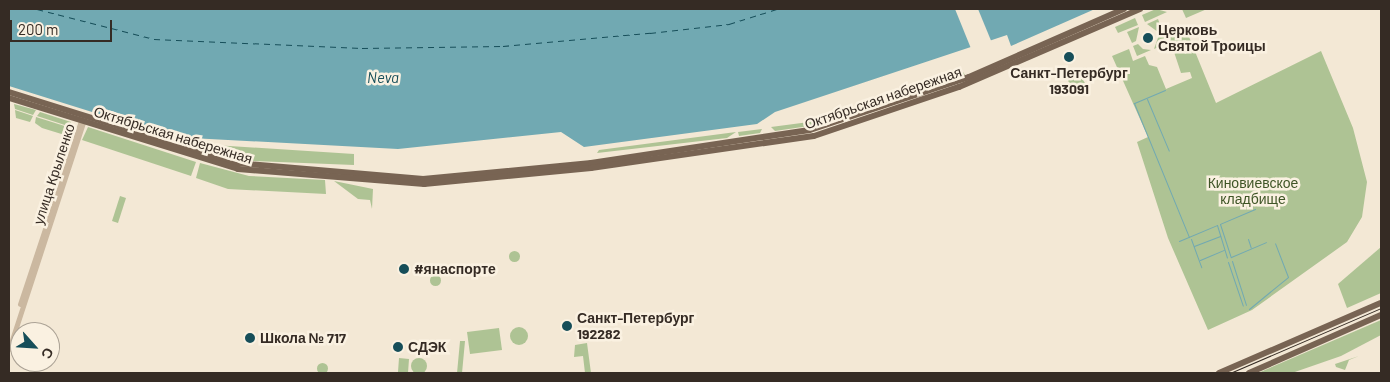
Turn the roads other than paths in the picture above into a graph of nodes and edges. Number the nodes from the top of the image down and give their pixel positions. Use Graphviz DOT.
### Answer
graph roads {
  1 [pos="1124,9"];
  2 [pos="1140,9"];
  3 [pos="9,92"];
  4 [pos="9,98"];
  5 [pos="82,119"];
  6 [pos="591,166"];
  7 [pos="1381,303"];
  8 [pos="1381,315"];
  9 [pos="9,338"];
  10 [pos="9,349"];
  11 [pos="1219,373"];
  12 [pos="1248,373"];
  1 -- 6 [label="main road, Октябрьская набережная"];
  2 -- 6 [label="main road, Октябрьская набережная"];
  3 -- 5 [label="main road, Октябрьская набережная"];
  4 -- 5 [label="main road, Октябрьская набережная"];
  5 -- 6 [label="main road, Октябрьская набережная"];
  5 -- 9 [label="street, улица Крыленко"];
  5 -- 10 [label="street, улица Крыленко"];
  7 -- 11 [label="main road"];
  8 -- 12 [label="main road"];
}
